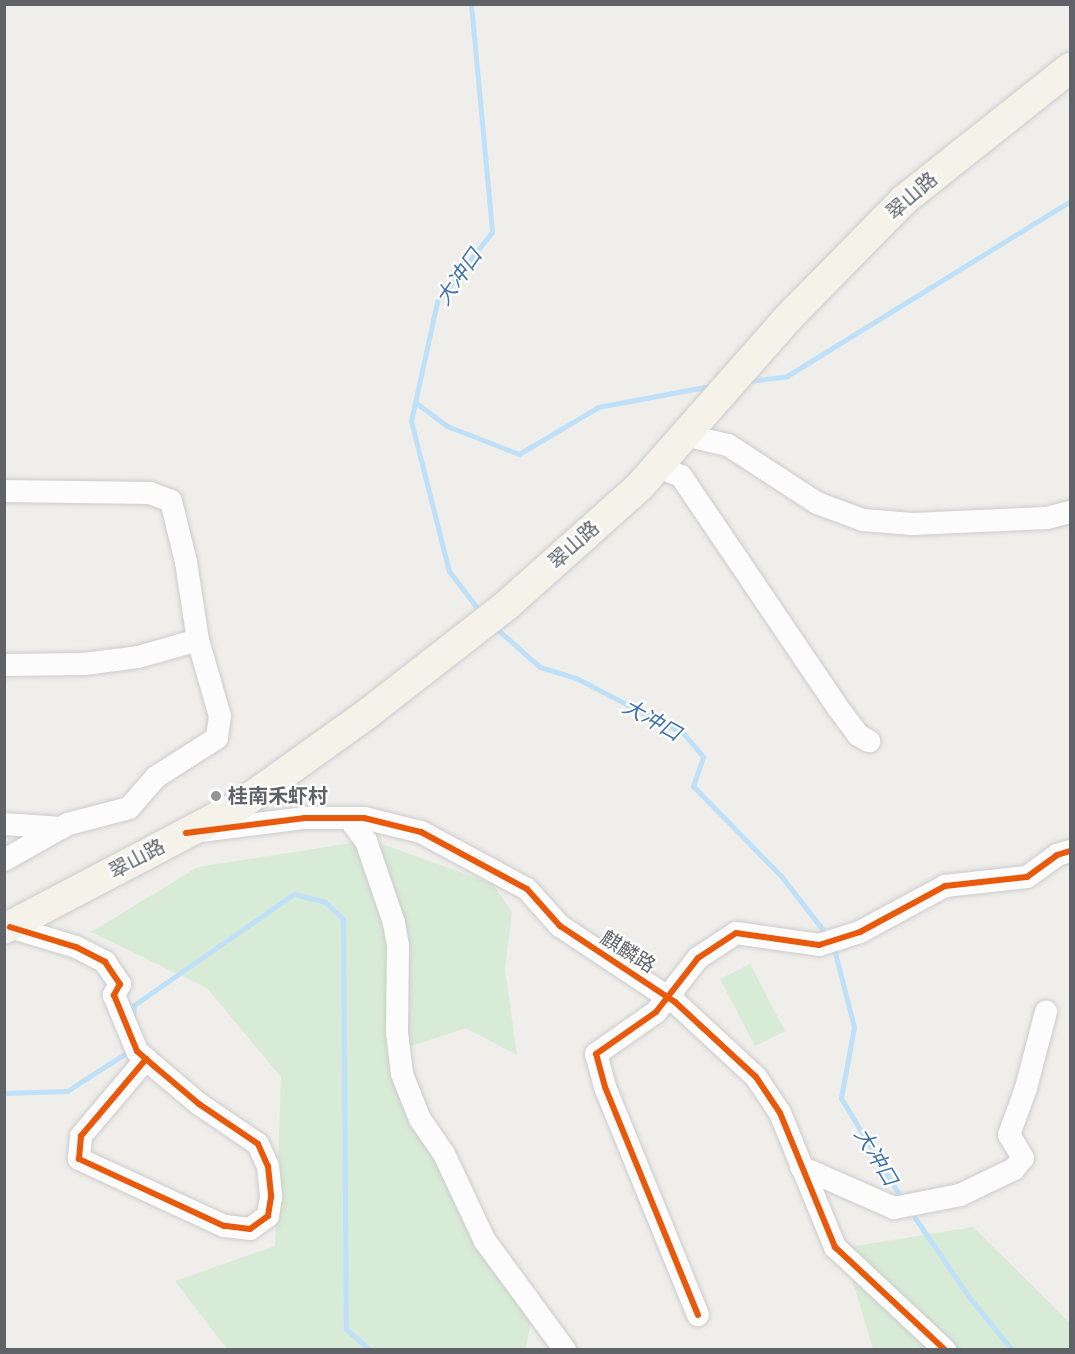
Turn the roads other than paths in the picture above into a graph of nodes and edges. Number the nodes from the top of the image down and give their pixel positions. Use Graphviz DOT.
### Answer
graph roads {
  1 [pos="1071,68"];
  2 [pos="684,435"];
  3 [pos="657,466"];
  4 [pos="4,491"];
  5 [pos="1071,512"];
  6 [pos="198,640"];
  7 [pos="4,665"];
  8 [pos="869,741"];
  9 [pos="349,818"];
  10 [pos="4,824"];
  11 [pos="62,828"];
  12 [pos="186,833"];
  13 [pos="1071,851"];
  14 [pos="4,860"];
  15 [pos="7,928"];
  16 [pos="668,998"];
  17 [pos="1046,1012"];
  18 [pos="146,1059"];
  19 [pos="801,1167"];
  20 [pos="698,1315"];
  21 [pos="565,1350"];
  22 [pos="945,1350"];
  1 -- 2 [label="main road, 翠山路"];
  2 -- 3 [label="main road, 翠山路"];
  2 -- 5 [label="street"];
  3 -- 8 [label="street"];
  3 -- 12 [label="main road, 翠山路"];
  4 -- 6 [label="street"];
  6 -- 7 [label="street"];
  6 -- 11 [label="street"];
  9 -- 12 [label="street, 麒麟路"];
  9 -- 16 [label="street, 麒麟路"];
  9 -- 21 [label="street"];
  10 -- 11 [label="street"];
  11 -- 14 [label="street"];
  12 -- 15 [label="main road, 翠山路"];
  13 -- 16 [label="street"];
  15 -- 18 [label="street"];
  16 -- 19 [label="street, 麒麟路"];
  16 -- 20 [label="street"];
  17 -- 19 [label="street"];
  18 -- 18 [label="street"];
  19 -- 22 [label="street, 麒麟路"];
}
